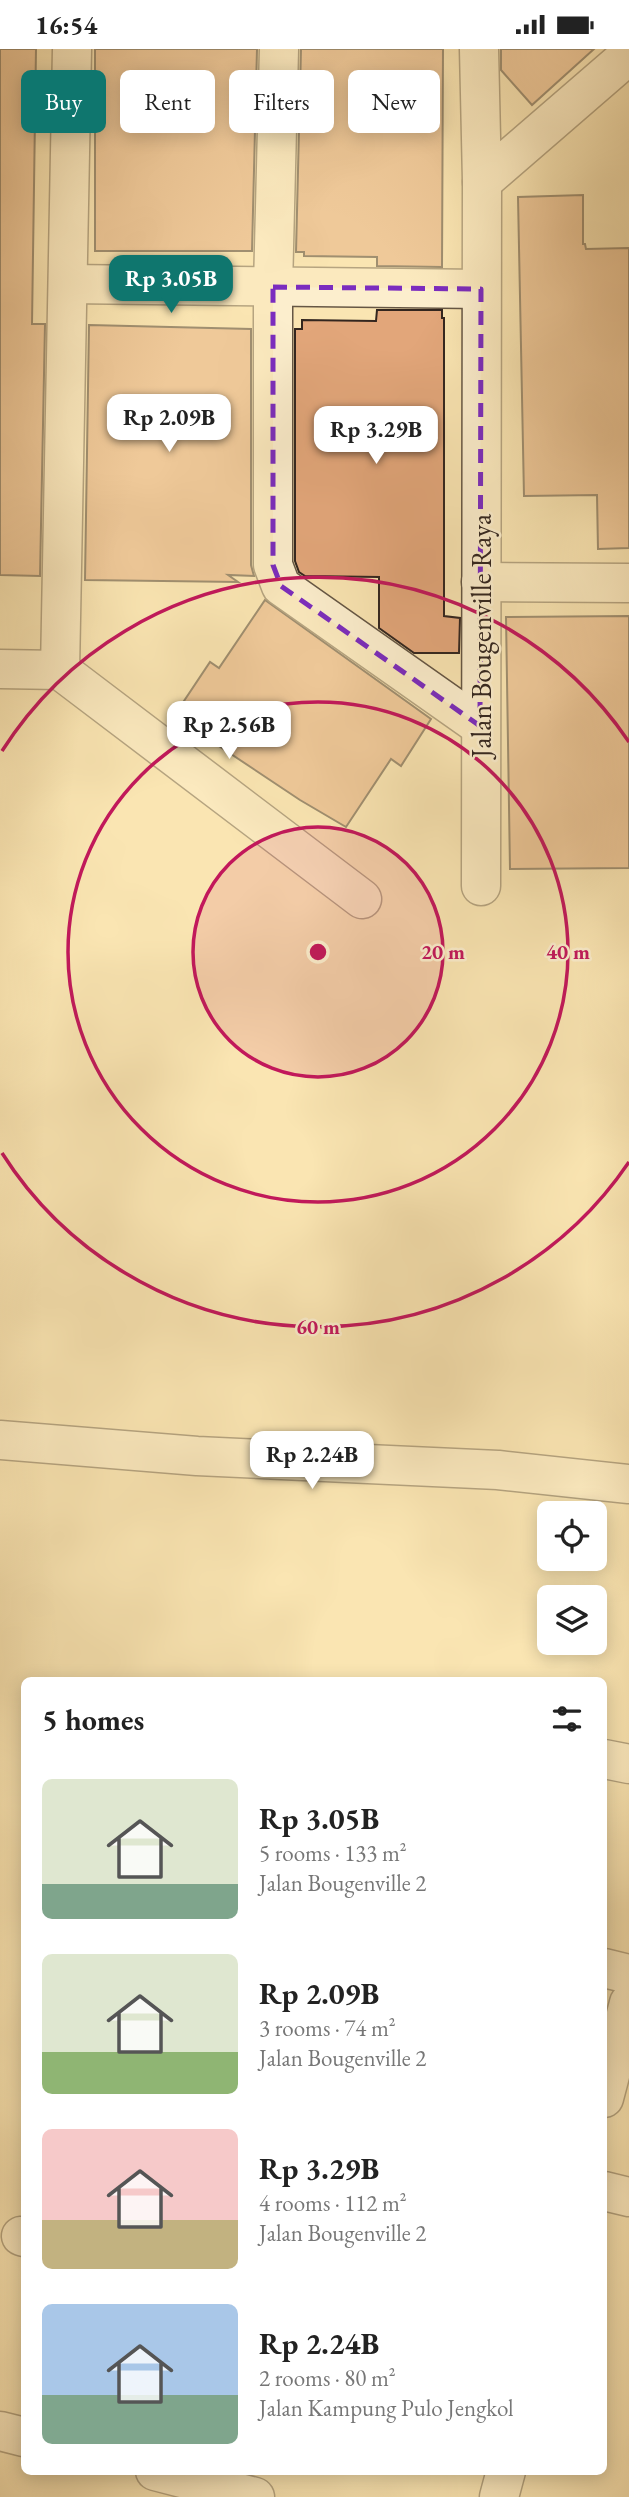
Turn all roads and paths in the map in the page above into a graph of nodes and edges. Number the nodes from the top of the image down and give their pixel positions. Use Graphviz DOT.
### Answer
graph roads {
  1 [pos="72,49"];
  2 [pos="279,49"];
  3 [pos="479,49"];
  4 [pos="629,55"];
  5 [pos="482,182"];
  6 [pos="68,284"];
  7 [pos="273,286"];
  8 [pos="481,289"];
  9 [pos="481,582"];
  10 [pos="629,583"];
  11 [pos="0,669"];
  12 [pos="60,670"];
  13 [pos="480,726"];
  14 [pos="481,886"];
  15 [pos="362,899"];
  16 [pos="0,1440"];
  17 [pos="629,1484"];
  18 [pos="607,1760"];
  19 [pos="629,1764"];
  20 [pos="607,1969"];
  21 [pos="629,1974"];
  22 [pos="629,2003"];
  23 [pos="607,2087"];
  24 [pos="607,2192"];
  25 [pos="629,2197"];
  26 [pos="0,2431"];
  27 [pos="21,2436"];
  28 [pos="170,2475"];
  29 [pos="505,2475"];
  30 [pos="255,2497"];
  31 [pos="499,2497"];
  1 -- 6 [label="street"];
  2 -- 7 [label="street"];
  3 -- 5 [label="street, Jalan Bougenville Raya"];
  4 -- 5 [label="street"];
  5 -- 8 [label="street, Jalan Bougenville Raya"];
  6 -- 7 [label="street"];
  6 -- 12 [label="street"];
  7 -- 8 [label="street"];
  7 -- 13 [label="street"];
  8 -- 9 [label="street, Jalan Bougenville Raya"];
  9 -- 10 [label="street"];
  9 -- 13 [label="street, Jalan Bougenville Raya"];
  11 -- 12 [label="street"];
  12 -- 15 [label="street"];
  13 -- 14 [label="street, Jalan Bougenville Raya"];
  16 -- 17 [label="street"];
  18 -- 19 [label="street"];
  20 -- 21 [label="street"];
  22 -- 23 [label="street"];
  24 -- 25 [label="street"];
  26 -- 27 [label="street"];
  28 -- 30 [label="street"];
  29 -- 31 [label="street"];
}
